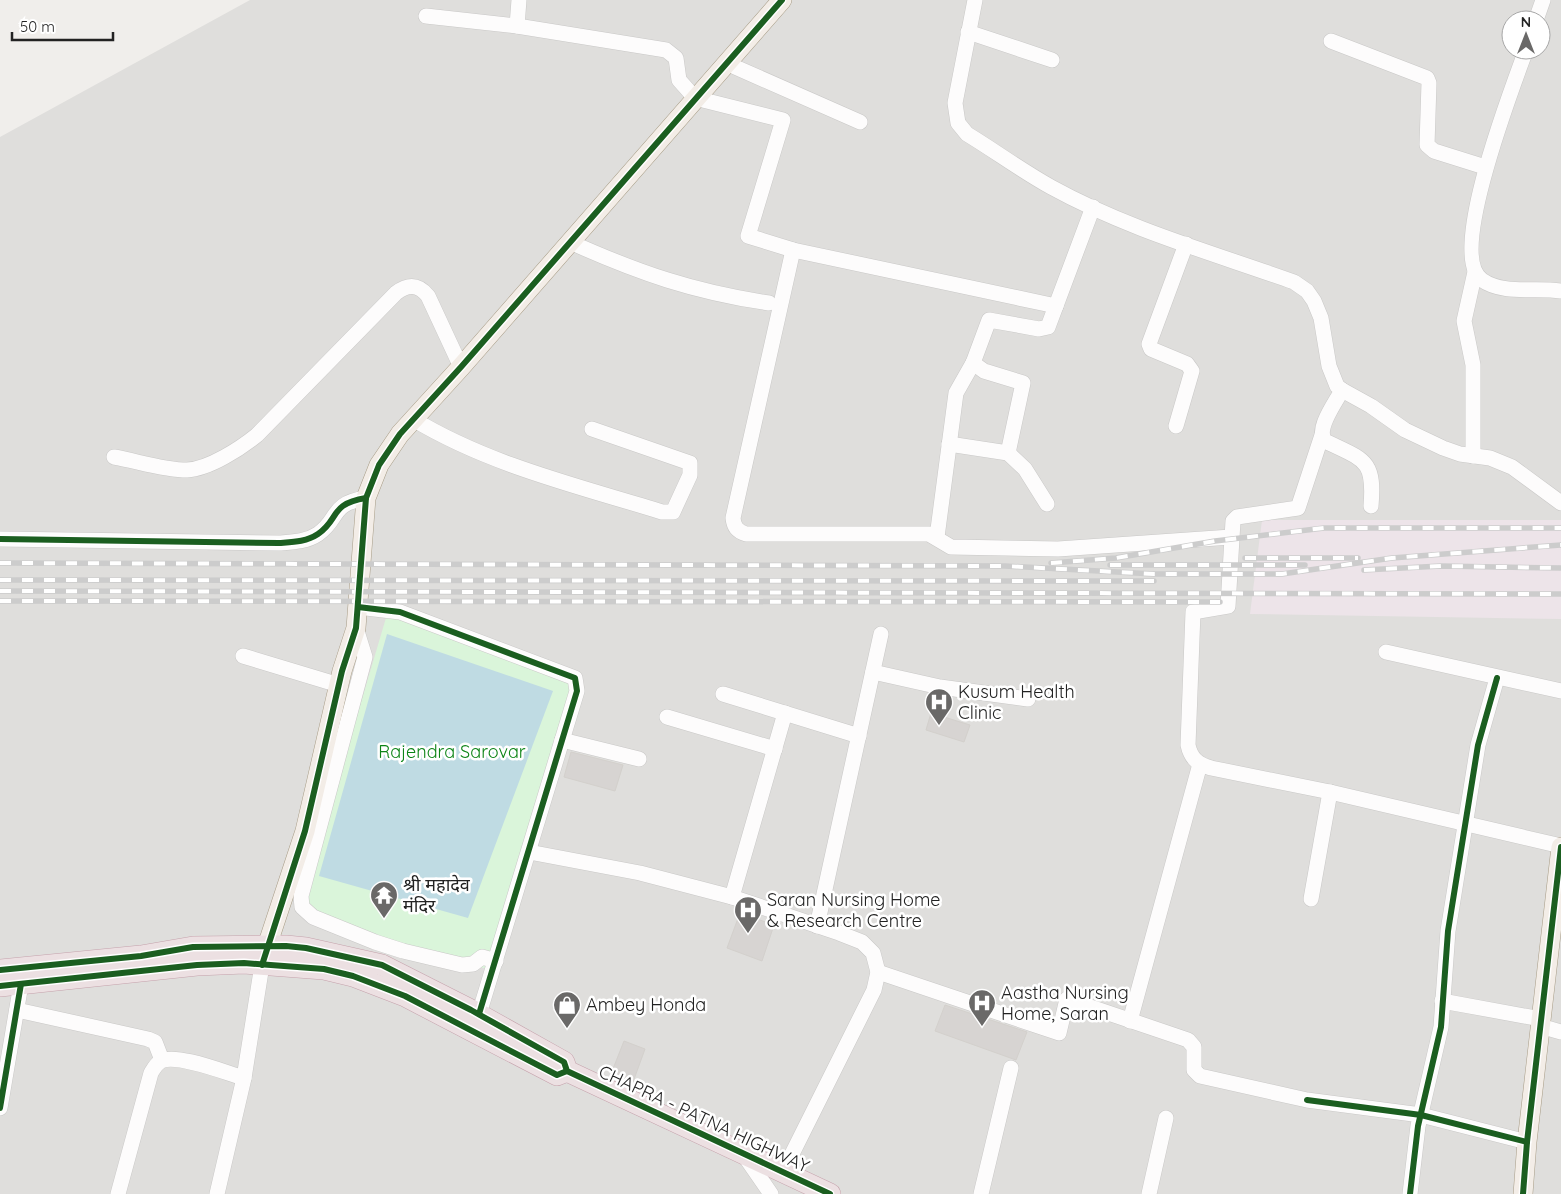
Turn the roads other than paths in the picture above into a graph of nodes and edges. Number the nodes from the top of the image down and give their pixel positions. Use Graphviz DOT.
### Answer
graph roads {
  1 [pos="519,0"];
  2 [pos="782,0"];
  3 [pos="975,0"];
  4 [pos="426,16"];
  5 [pos="517,26"];
  6 [pos="968,32"];
  7 [pos="1331,41"];
  8 [pos="1052,60"];
  9 [pos="1522,60"];
  10 [pos="726,63"];
  11 [pos="696,98"];
  12 [pos="860,122"];
  13 [pos="1485,167"];
  14 [pos="1092,207"];
  15 [pos="570,242"];
  16 [pos="1186,244"];
  17 [pos="792,250"];
  18 [pos="1475,272"];
  19 [pos="1561,291"];
  20 [pos="770,303"];
  21 [pos="1056,306"];
  22 [pos="973,363"];
  23 [pos="461,367"];
  24 [pos="1342,390"];
  25 [pos="413,419"];
  26 [pos="1176,426"];
  27 [pos="592,430"];
  28 [pos="1322,435"];
  29 [pos="949,444"];
  30 [pos="1008,453"];
  31 [pos="1473,456"];
  32 [pos="114,457"];
  33 [pos="366,498"];
  34 [pos="1561,503"];
  35 [pos="1047,504"];
  36 [pos="1371,506"];
  37 [pos="936,536"];
  38 [pos="1231,537"];
  39 [pos="0,538"];
  40 [pos="358,607"];
  41 [pos="356,628"];
  42 [pos="881,634"];
  43 [pos="1386,652"];
  44 [pos="243,656"];
  45 [pos="873,672"];
  46 [pos="1497,678"];
  47 [pos="339,685"];
  48 [pos="1561,691"];
  49 [pos="723,694"];
  50 [pos="1028,699"];
  51 [pos="786,714"];
  52 [pos="667,717"];
  53 [pos="859,736"];
  54 [pos="562,740"];
  55 [pos="775,749"];
  56 [pos="639,759"];
  57 [pos="1200,764"];
  58 [pos="1330,792"];
  59 [pos="1465,823"];
  60 [pos="1561,846"];
  61 [pos="529,852"];
  62 [pos="1559,888"];
  63 [pos="732,897"];
  64 [pos="1311,899"];
  65 [pos="817,926"];
  66 [pos="264,956"];
  67 [pos="496,962"];
  68 [pos="0,970"];
  69 [pos="878,972"];
  70 [pos="21,984"];
  71 [pos="0,986"];
  72 [pos="1442,1000"];
  73 [pos="17,1010"];
  74 [pos="479,1014"];
  75 [pos="1130,1021"];
  76 [pos="1541,1023"];
  77 [pos="1561,1032"];
  78 [pos="162,1060"];
  79 [pos="1011,1068"];
  80 [pos="567,1071"];
  81 [pos="244,1078"];
  82 [pos="0,1108"];
  83 [pos="1421,1115"];
  84 [pos="1166,1118"];
  85 [pos="1527,1142"];
  86 [pos="744,1155"];
  87 [pos="783,1172"];
  88 [pos="118,1194"];
  89 [pos="217,1194"];
  90 [pos="771,1194"];
  91 [pos="830,1194"];
  92 [pos="981,1194"];
  93 [pos="1149,1194"];
  94 [pos="1410,1194"];
  95 [pos="1523,1194"];
  1 -- 5 [label="street"];
  2 -- 10 [label="main road"];
  3 -- 6 [label="street"];
  4 -- 5 [label="street"];
  5 -- 11 [label="street"];
  6 -- 8 [label="street"];
  6 -- 14 [label="street"];
  7 -- 13 [label="street"];
  9 -- 13 [label="street"];
  10 -- 11 [label="main road"];
  10 -- 12 [label="street"];
  11 -- 15 [label="main road"];
  11 -- 17 [label="street"];
  13 -- 18 [label="street"];
  14 -- 16 [label="street"];
  14 -- 21 [label="street"];
  15 -- 20 [label="street"];
  15 -- 23 [label="main road"];
  16 -- 24 [label="street"];
  16 -- 26 [label="street"];
  17 -- 21 [label="street"];
  17 -- 37 [label="street"];
  18 -- 19 [label="street"];
  18 -- 31 [label="street"];
  21 -- 22 [label="street"];
  22 -- 29 [label="street"];
  22 -- 30 [label="street"];
  23 -- 25 [label="main road"];
  23 -- 32 [label="street"];
  24 -- 28 [label="street"];
  24 -- 31 [label="street"];
  25 -- 27 [label="street"];
  25 -- 33 [label="main road"];
  28 -- 36 [label="street"];
  28 -- 38 [label="street"];
  29 -- 30 [label="street"];
  29 -- 37 [label="street"];
  30 -- 35 [label="street"];
  31 -- 34 [label="street"];
  33 -- 39 [label="street"];
  33 -- 40 [label="main road"];
  37 -- 38 [label="street"];
  38 -- 57 [label="street"];
  40 -- 41 [label="main road"];
  40 -- 54 [label="street"];
  41 -- 47 [label="main road"];
  41 -- 67 [label="street"];
  42 -- 45 [label="street"];
  43 -- 46 [label="street"];
  44 -- 47 [label="street"];
  45 -- 50 [label="street"];
  45 -- 53 [label="street"];
  46 -- 48 [label="street"];
  46 -- 59 [label="street"];
  47 -- 66 [label="main road"];
  49 -- 51 [label="street"];
  51 -- 53 [label="street"];
  51 -- 55 [label="street"];
  52 -- 55 [label="street"];
  53 -- 65 [label="street"];
  54 -- 56 [label="street"];
  54 -- 61 [label="street"];
  55 -- 63 [label="street"];
  57 -- 58 [label="street"];
  57 -- 75 [label="street"];
  58 -- 59 [label="street"];
  58 -- 64 [label="street"];
  59 -- 60 [label="street"];
  59 -- 72 [label="street"];
  60 -- 62 [label="main road"];
  61 -- 63 [label="street"];
  61 -- 67 [label="street"];
  62 -- 76 [label="main road"];
  63 -- 65 [label="street"];
  65 -- 69 [label="street"];
  66 -- 68 [label="highway, CHAPRA - PATNA HIGHWAY"];
  66 -- 70 [label="highway, CHAPRA - PATNA HIGHWAY"];
  66 -- 74 [label="highway, CHAPRA - PATNA HIGHWAY"];
  66 -- 80 [label="highway, CHAPRA - PATNA HIGHWAY"];
  66 -- 81 [label="street"];
  67 -- 74 [label="street"];
  69 -- 75 [label="street"];
  69 -- 87 [label="street"];
  70 -- 71 [label="highway, CHAPRA - PATNA HIGHWAY"];
  70 -- 73 [label="street"];
  72 -- 76 [label="street"];
  72 -- 83 [label="street"];
  73 -- 78 [label="street"];
  73 -- 82 [label="street"];
  74 -- 80 [label="highway, CHAPRA - PATNA HIGHWAY"];
  75 -- 83 [label="street"];
  76 -- 77 [label="street"];
  76 -- 85 [label="main road"];
  78 -- 81 [label="street"];
  78 -- 88 [label="street"];
  79 -- 92 [label="street"];
  80 -- 86 [label="highway, CHAPRA - PATNA HIGHWAY"];
  81 -- 89 [label="street"];
  83 -- 85 [label="street"];
  83 -- 94 [label="street"];
  84 -- 93 [label="street"];
  85 -- 95 [label="main road"];
  86 -- 87 [label="highway, CHAPRA - PATNA HIGHWAY"];
  86 -- 90 [label="street"];
  87 -- 91 [label="highway, CHAPRA - PATNA HIGHWAY"];
}
